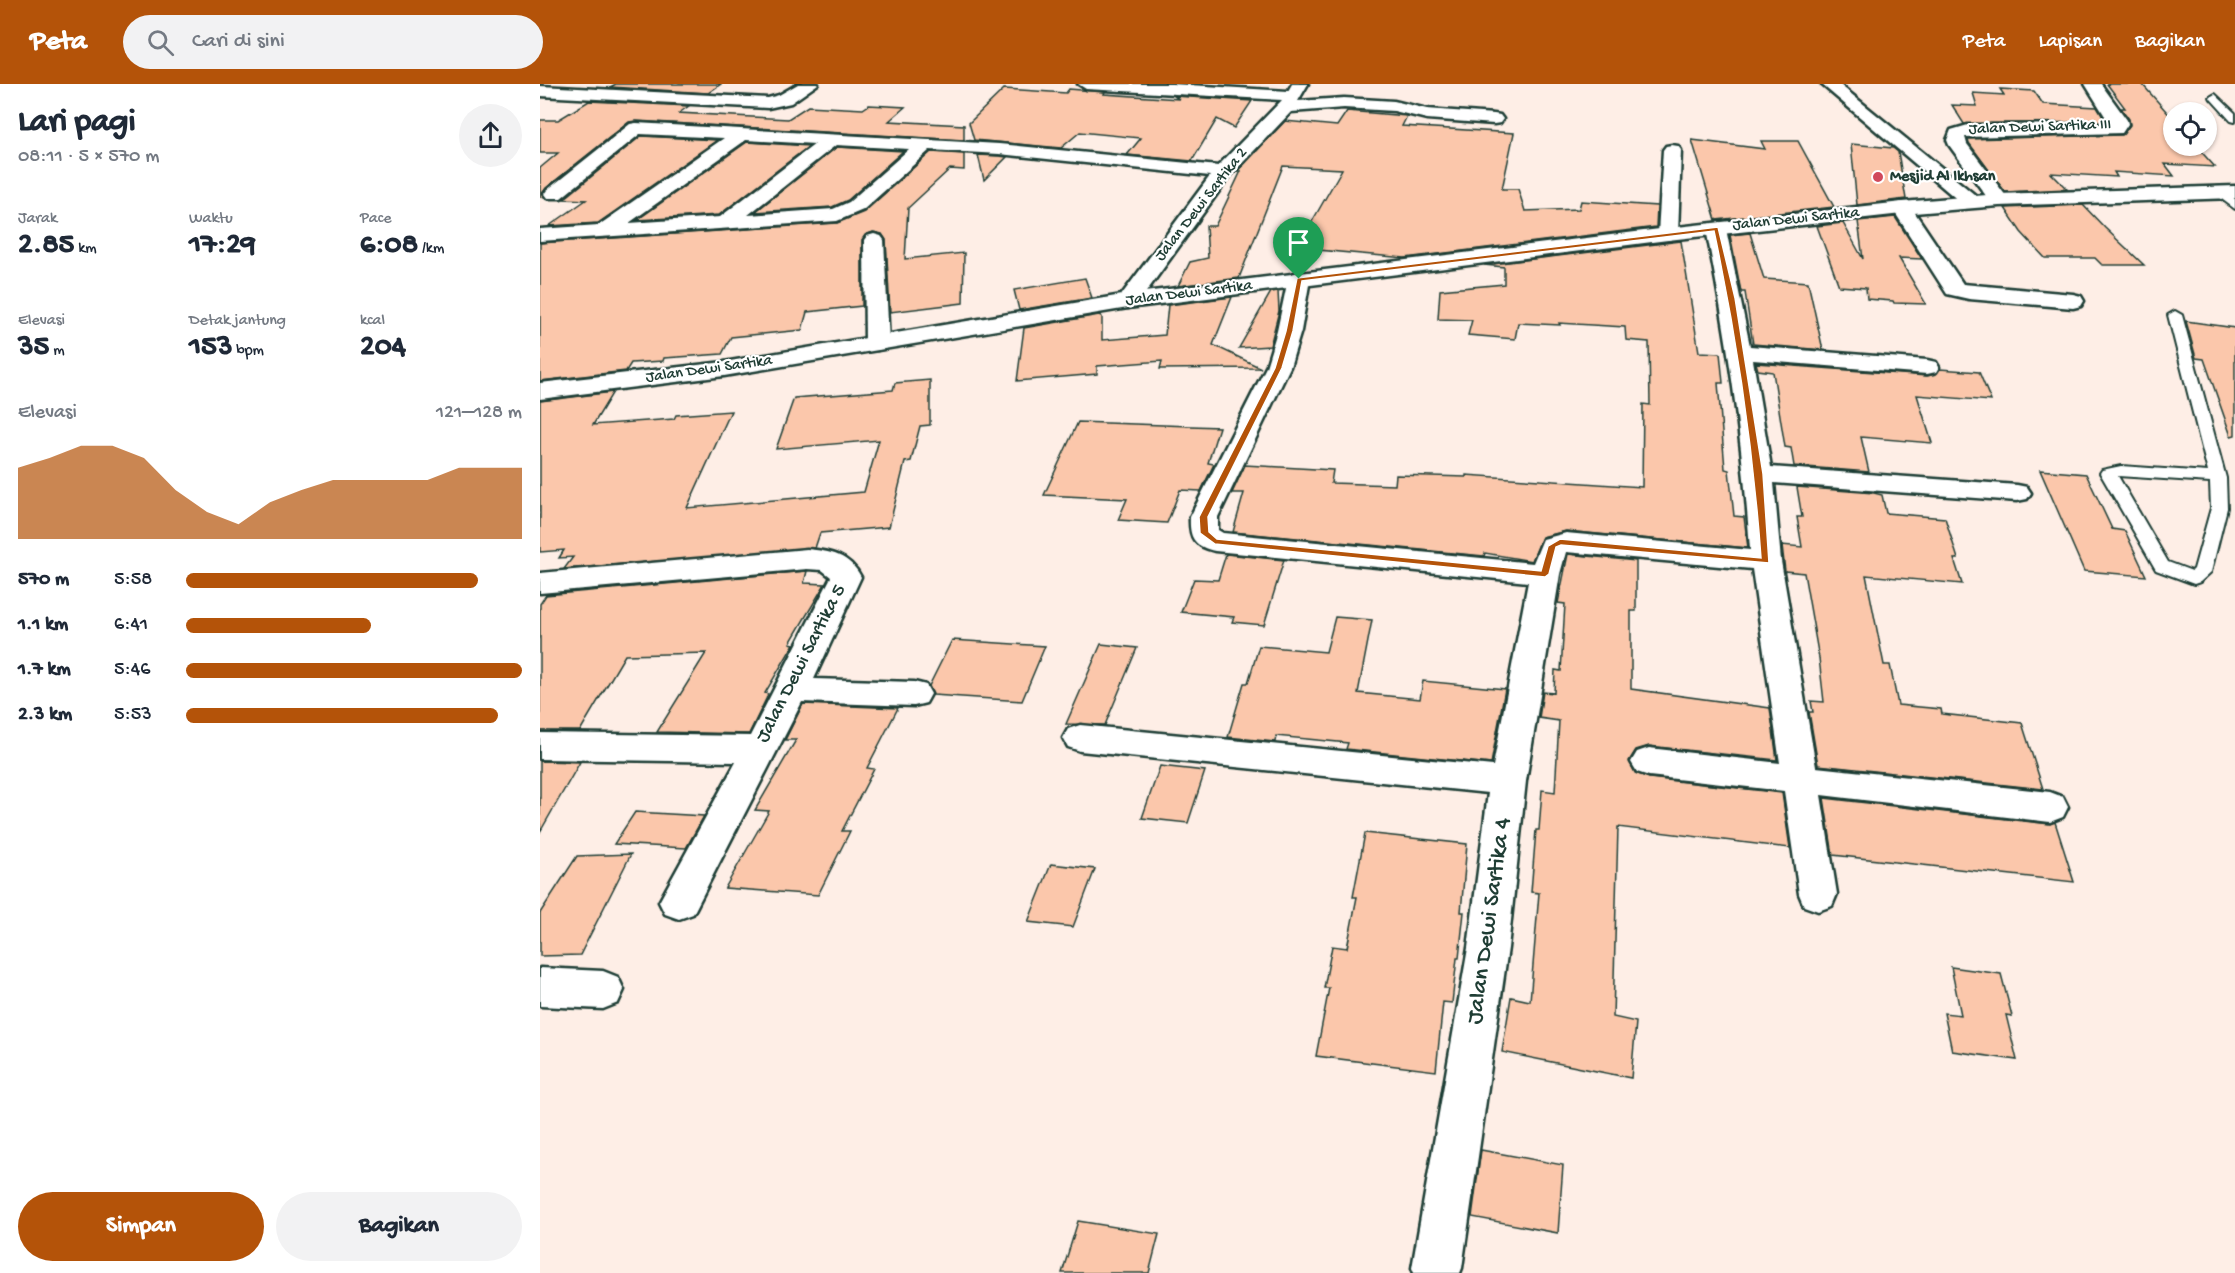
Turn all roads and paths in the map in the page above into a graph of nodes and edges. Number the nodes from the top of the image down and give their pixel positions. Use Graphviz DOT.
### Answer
graph roads {
  1 [pos="810,84"];
  2 [pos="1086,84"];
  3 [pos="1105,84"];
  4 [pos="1829,84"];
  5 [pos="2093,84"];
  6 [pos="540,91"];
  7 [pos="1293,95"];
  8 [pos="2215,97"];
  9 [pos="671,99"];
  10 [pos="1494,118"];
  11 [pos="2235,119"];
  12 [pos="636,128"];
  13 [pos="742,134"];
  14 [pos="832,139"];
  15 [pos="926,144"];
  16 [pos="1672,150"];
  17 [pos="1224,172"];
  18 [pos="554,194"];
  19 [pos="2230,196"];
  20 [pos="1999,200"];
  21 [pos="1973,203"];
  22 [pos="1902,208"];
  23 [pos="725,223"];
  24 [pos="1716,229"];
  25 [pos="604,231"];
  26 [pos="1668,234"];
  27 [pos="540,235"];
  28 [pos="874,240"];
  29 [pos="1299,279"];
  30 [pos="1128,301"];
  31 [pos="2073,301"];
  32 [pos="2175,315"];
  33 [pos="877,343"];
  34 [pos="1740,352"];
  35 [pos="1927,367"];
  36 [pos="540,391"];
  37 [pos="1759,474"];
  38 [pos="2218,478"];
  39 [pos="2017,494"];
  40 [pos="2227,509"];
  41 [pos="1766,561"];
  42 [pos="1545,574"];
  43 [pos="540,583"];
  44 [pos="792,690"];
  45 [pos="914,694"];
  46 [pos="1080,738"];
  47 [pos="540,746"];
  48 [pos="760,749"];
  49 [pos="1649,762"];
  50 [pos="1800,780"];
  51 [pos="1508,781"];
  52 [pos="2050,807"];
  53 [pos="1818,894"];
  54 [pos="679,902"];
  55 [pos="540,987"];
  56 [pos="603,990"];
  57 [pos="1437,1268"];
  1 -- 9 [label="street"];
  2 -- 3 [label="street"];
  3 -- 7 [label="street"];
  4 -- 21 [label="street"];
  5 -- 20 [label="street, Jalan Dewi Sartika III"];
  6 -- 9 [label="street"];
  7 -- 10 [label="street"];
  7 -- 17 [label="street, Jalan Dewi Sartika 2"];
  8 -- 11 [label="lane"];
  9 -- 12 [label="street"];
  12 -- 13 [label="street"];
  12 -- 18 [label="street"];
  13 -- 14 [label="street"];
  13 -- 25 [label="street"];
  14 -- 15 [label="street"];
  14 -- 23 [label="street"];
  15 -- 17 [label="street"];
  15 -- 23 [label="street"];
  16 -- 26 [label="street"];
  17 -- 30 [label="street, Jalan Dewi Sartika 2"];
  19 -- 20 [label="street, Jalan Dewi Sartika"];
  20 -- 21 [label="street, Jalan Dewi Sartika"];
  21 -- 22 [label="street, Jalan Dewi Sartika"];
  22 -- 24 [label="street, Jalan Dewi Sartika"];
  22 -- 31 [label="street"];
  23 -- 25 [label="street"];
  24 -- 26 [label="street, Jalan Dewi Sartika"];
  24 -- 34 [label="street"];
  25 -- 27 [label="street"];
  26 -- 29 [label="street, Jalan Dewi Sartika"];
  28 -- 33 [label="street"];
  29 -- 30 [label="street, Jalan Dewi Sartika"];
  29 -- 42 [label="street"];
  30 -- 33 [label="street, Jalan Dewi Sartika"];
  32 -- 38 [label="lane"];
  33 -- 36 [label="street, Jalan Dewi Sartika"];
  34 -- 35 [label="street"];
  34 -- 37 [label="street"];
  37 -- 39 [label="street"];
  37 -- 41 [label="street"];
  38 -- 40 [label="lane"];
  38 -- 40 [label="lane"];
  41 -- 42 [label="street, Jalan Dewi Sartika 4"];
  41 -- 50 [label="street"];
  42 -- 51 [label="street, Jalan Dewi Sartika 4"];
  43 -- 44 [label="street, Jalan Dewi Sartika 5"];
  44 -- 45 [label="street"];
  44 -- 48 [label="street, Jalan Dewi Sartika 5"];
  46 -- 51 [label="street"];
  47 -- 48 [label="street"];
  48 -- 54 [label="street, Jalan Dewi Sartika 5"];
  49 -- 50 [label="street"];
  50 -- 52 [label="street"];
  50 -- 53 [label="street"];
  51 -- 57 [label="street, Jalan Dewi Sartika 4"];
  55 -- 56 [label="street"];
}
